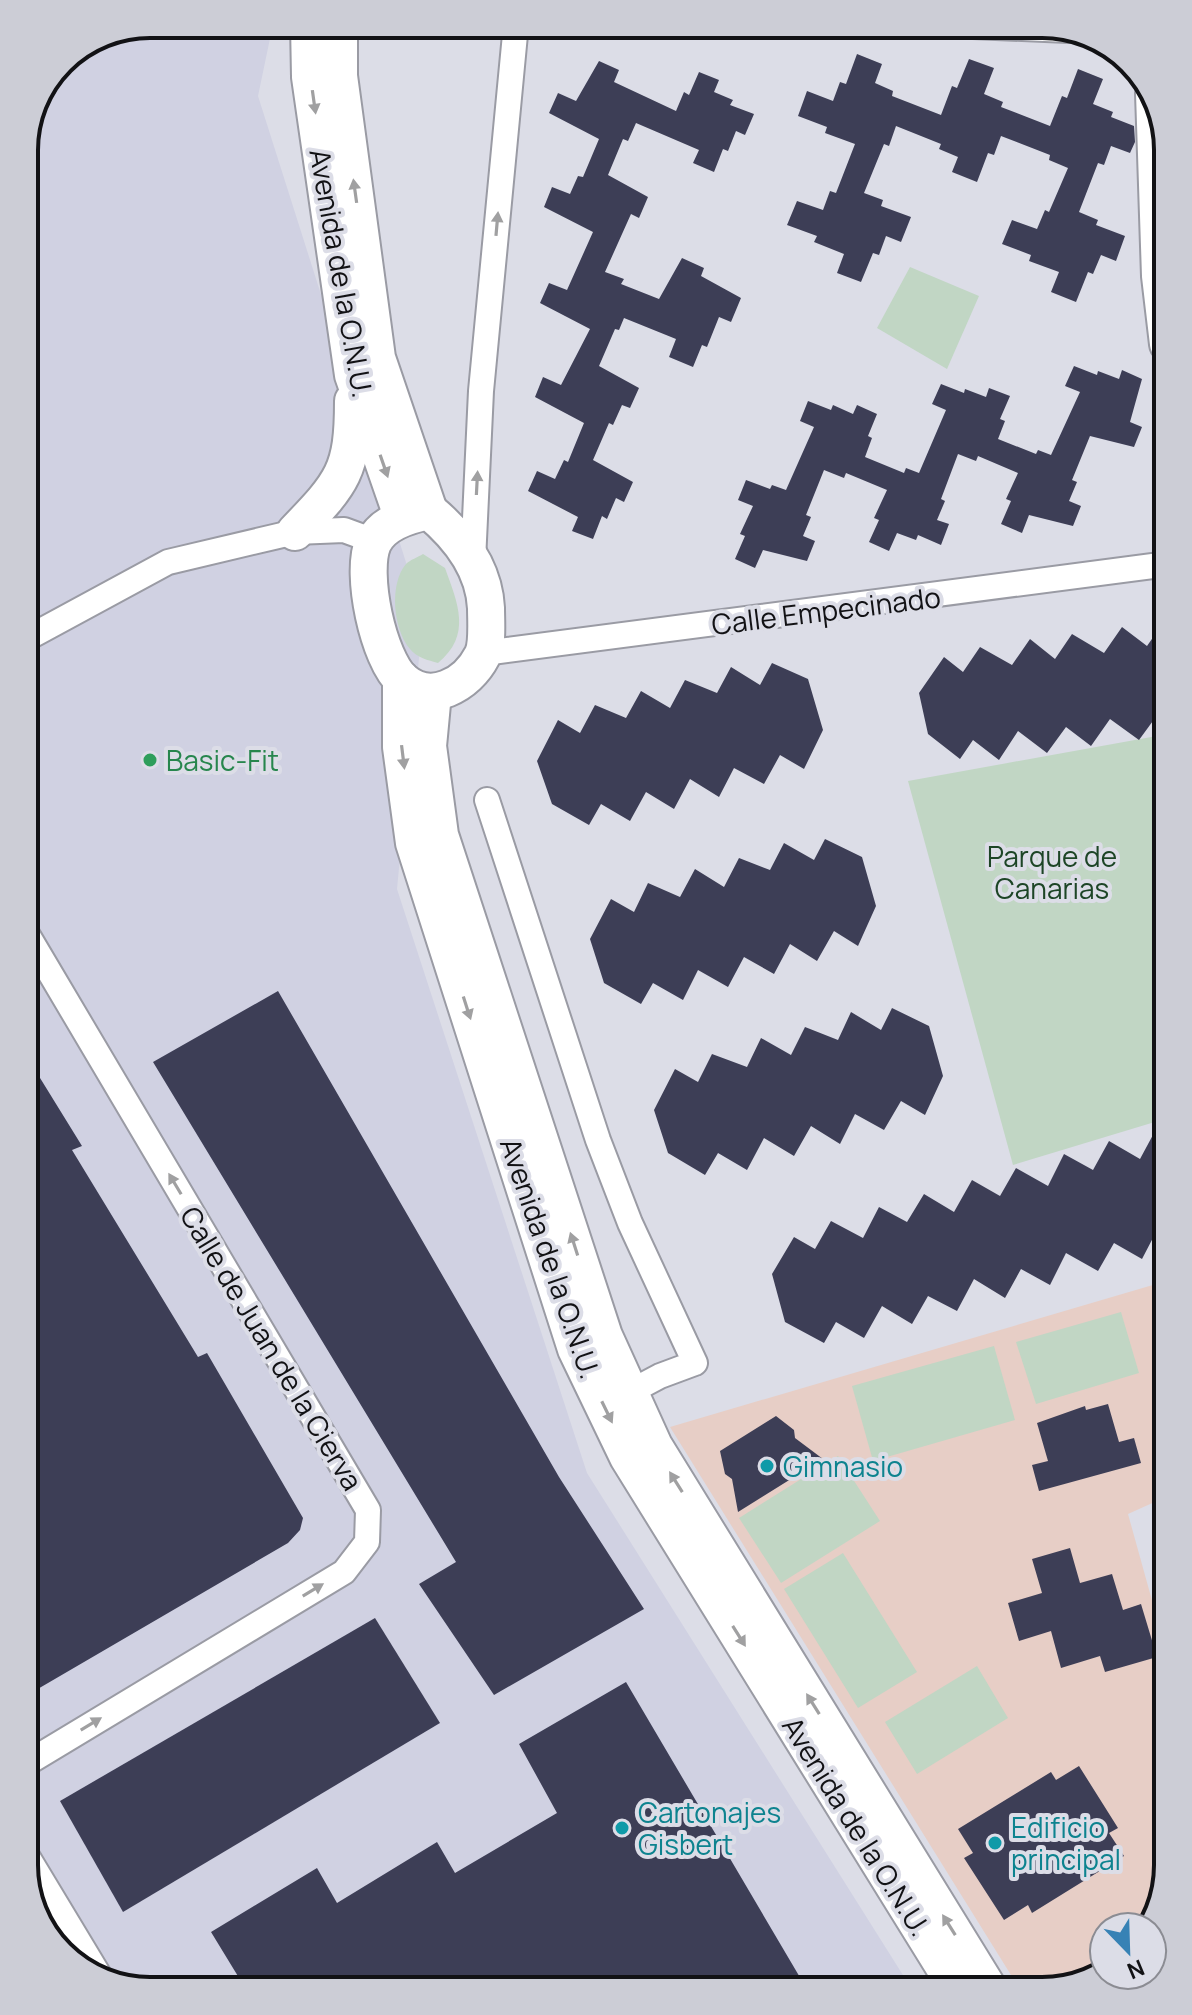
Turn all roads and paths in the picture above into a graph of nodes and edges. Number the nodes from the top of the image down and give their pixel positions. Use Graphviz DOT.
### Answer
graph roads {
  1 [pos="309,38"];
  2 [pos="339,38"];
  3 [pos="515,38"];
  4 [pos="353,375"];
  5 [pos="415,514"];
  6 [pos="295,532"];
  7 [pos="374,541"];
  8 [pos="473,561"];
  9 [pos="1154,566"];
  10 [pos="38,632"];
  11 [pos="484,653"];
  12 [pos="417,686"];
  13 [pos="487,800"];
  14 [pos="38,953"];
  15 [pos="628,1393"];
  16 [pos="38,1757"];
  17 [pos="39,1876"];
  18 [pos="89,1958"];
  19 [pos="950,1977"];
  20 [pos="981,1977"];
  1 -- 4 [label="street, Avenida de la O.N.U., one-way"];
  5 -- 2 [label="street, Avenida de la O.N.U., one-way"];
  8 -- 3 [label="street, one-way"];
  4 -- 5 [label="street, Avenida de la O.N.U., one-way"];
  4 -- 6 [label="street"];
  5 -- 7 [label="street"];
  5 -- 8 [label="street"];
  6 -- 7 [label="street"];
  6 -- 10 [label="street"];
  7 -- 12 [label="street"];
  8 -- 11 [label="street"];
  9 -- 11 [label="street, Calle Empecinado"];
  11 -- 12 [label="street"];
  15 -- 12 [label="street, Avenida de la O.N.U., one-way"];
  12 -- 19 [label="street, Avenida de la O.N.U., one-way"];
  13 -- 15 [label="street, Avenida de la O.N.U."];
  16 -- 14 [label="street, Calle de Juan de la Cierva, one-way"];
  20 -- 15 [label="street, Avenida de la O.N.U., one-way"];
  17 -- 18 [label="street"];
}
